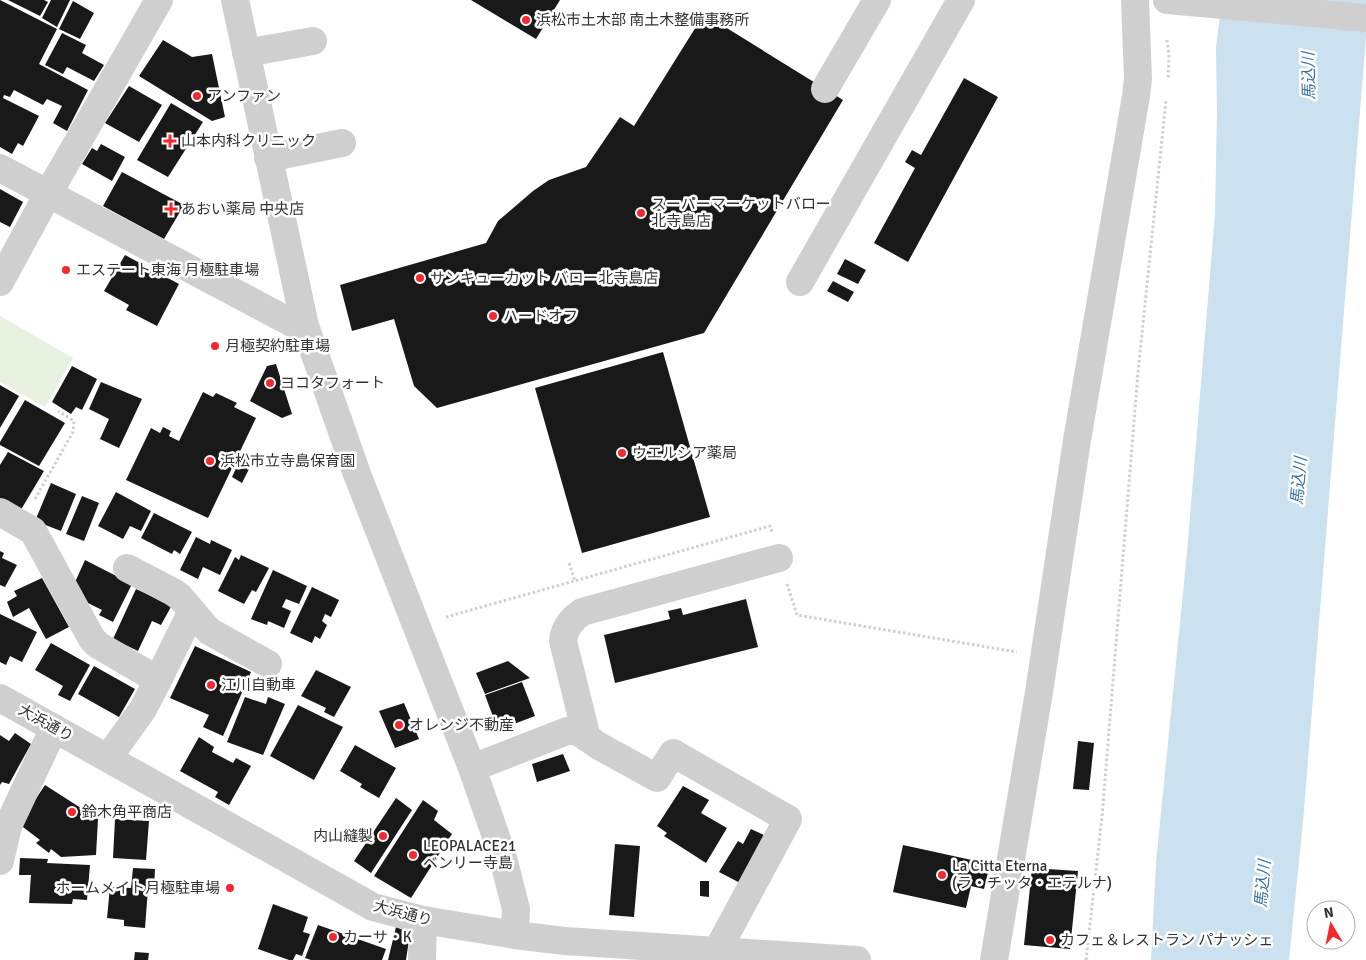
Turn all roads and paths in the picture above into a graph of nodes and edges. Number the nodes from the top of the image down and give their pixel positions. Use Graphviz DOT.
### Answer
graph roads {
  1 [pos="159,0"];
  2 [pos="235,0"];
  3 [pos="877,0"];
  4 [pos="961,0"];
  5 [pos="1135,0"];
  6 [pos="1167,0"];
  7 [pos="1172,0"];
  8 [pos="1366,18"];
  9 [pos="1165,34"];
  10 [pos="313,41"];
  11 [pos="246,53"];
  12 [pos="1168,81"];
  13 [pos="825,89"];
  14 [pos="1167,91"];
  15 [pos="342,143"];
  16 [pos="268,158"];
  17 [pos="0,168"];
  18 [pos="48,194"];
  19 [pos="0,282"];
  20 [pos="800,282"];
  21 [pos="306,330"];
  22 [pos="58,411"];
  23 [pos="10,518"];
  24 [pos="779,558"];
  25 [pos="569,563"];
  26 [pos="127,568"];
  27 [pos="575,582"];
  28 [pos="192,611"];
  29 [pos="446,617"];
  30 [pos="1044,656"];
  31 [pos="268,664"];
  32 [pos="158,680"];
  33 [pos="0,698"];
  34 [pos="54,728"];
  35 [pos="587,738"];
  36 [pos="108,758"];
  37 [pos="472,768"];
  38 [pos="0,861"];
  39 [pos="423,920"];
  40 [pos="515,935"];
  41 [pos="567,950"];
  42 [pos="717,952"];
  43 [pos="422,960"];
  44 [pos="857,960"];
  45 [pos="994,960"];
  46 [pos="1086,960"];
  1 -- 18 [label="street"];
  2 -- 11 [label="street"];
  3 -- 13 [label="street"];
  4 -- 20 [label="street"];
  5 -- 30 [label="street"];
  6 -- 7 [label="street"];
  7 -- 8 [label="street"];
  9 -- 12 [label="path"];
  10 -- 11 [label="street"];
  11 -- 16 [label="street"];
  14 -- 46 [label="path"];
  15 -- 16 [label="street"];
  16 -- 21 [label="street"];
  17 -- 18 [label="street"];
  18 -- 19 [label="street"];
  18 -- 21 [label="street"];
  21 -- 37 [label="street"];
  22 -- 23 [label="path"];
  23 -- 32 [label="street"];
  24 -- 27 [label="path"];
  24 -- 30 [label="path"];
  24 -- 35 [label="street"];
  25 -- 27 [label="path"];
  26 -- 28 [label="street"];
  27 -- 29 [label="path"];
  28 -- 31 [label="street"];
  28 -- 32 [label="street"];
  30 -- 45 [label="street"];
  32 -- 36 [label="street"];
  33 -- 34 [label="street, 大浜通り"];
  34 -- 36 [label="street, 大浜通り"];
  34 -- 38 [label="street"];
  35 -- 37 [label="street"];
  35 -- 42 [label="street"];
  36 -- 39 [label="street, 大浜通り"];
  37 -- 40 [label="street"];
  39 -- 40 [label="street, 大浜通り"];
  39 -- 43 [label="street"];
  40 -- 41 [label="street, 大浜通り"];
  41 -- 42 [label="street, 大浜通り"];
  42 -- 44 [label="street, 大浜通り"];
}
